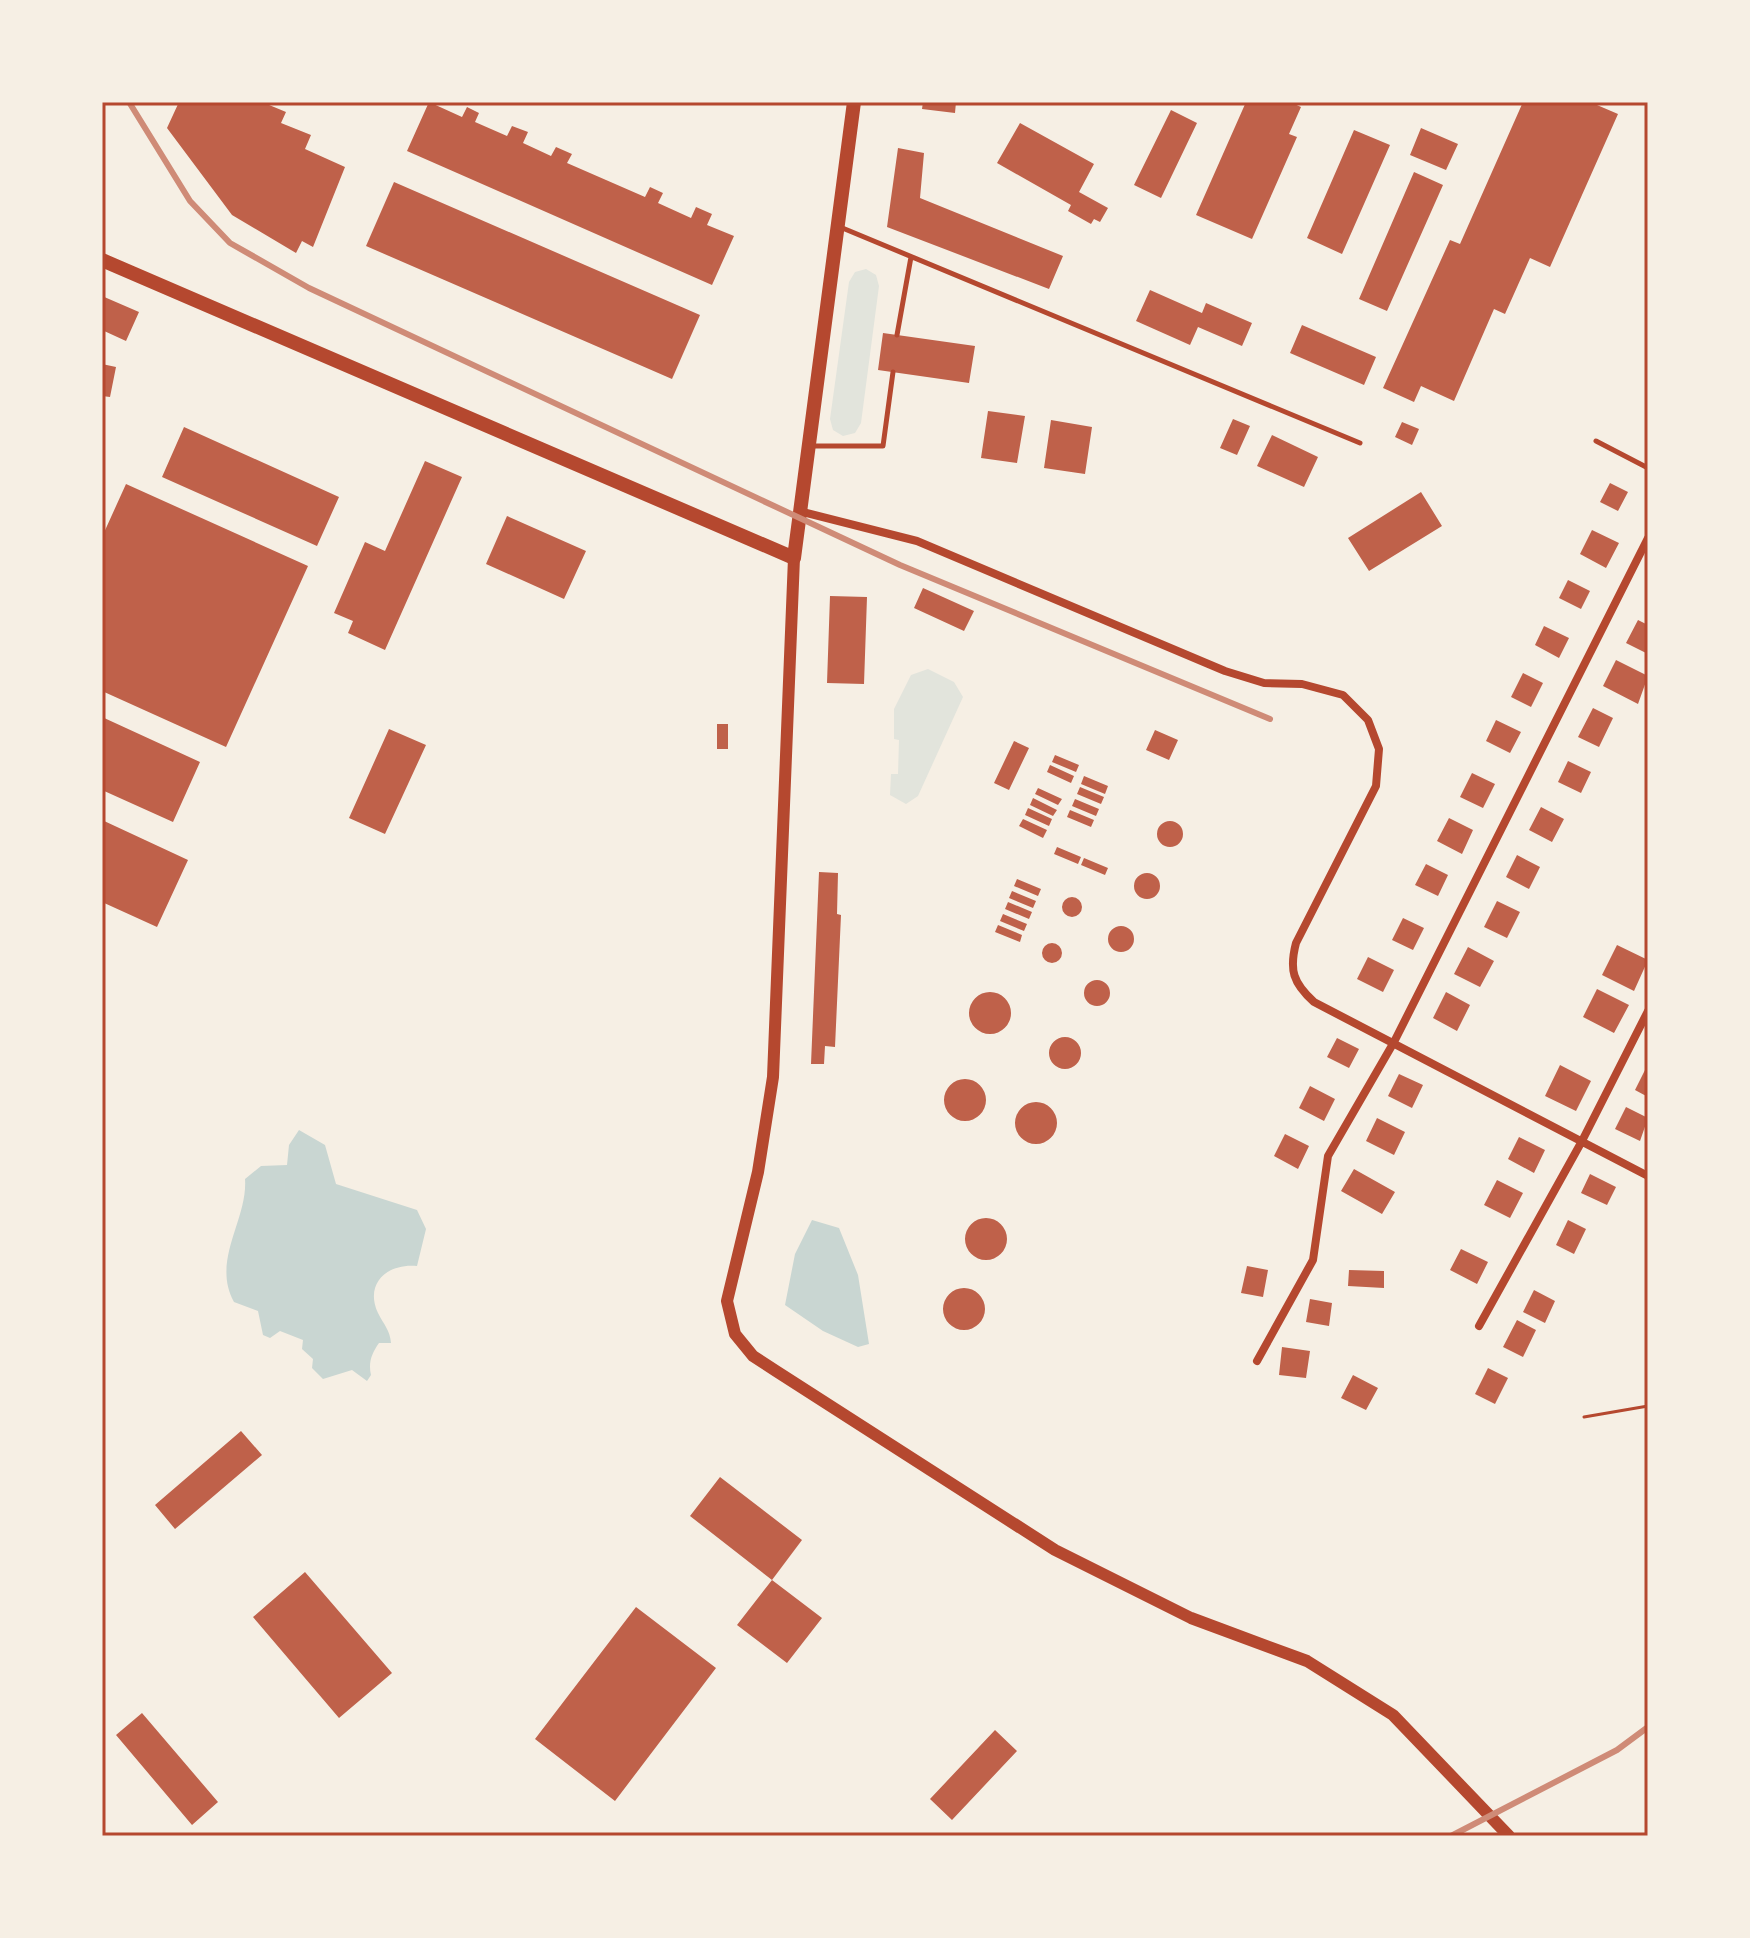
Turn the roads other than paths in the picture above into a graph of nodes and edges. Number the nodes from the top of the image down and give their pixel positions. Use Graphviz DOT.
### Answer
graph roads {
  1 [pos="854,102"];
  2 [pos="838,227"];
  3 [pos="911,257"];
  4 [pos="102,260"];
  5 [pos="897,335"];
  6 [pos="893,372"];
  7 [pos="1596,441"];
  8 [pos="1360,443"];
  9 [pos="808,446"];
  10 [pos="1648,468"];
  11 [pos="799,511"];
  12 [pos="1648,538"];
  13 [pos="794,558"];
  14 [pos="1648,1011"];
  15 [pos="1394,1042"];
  16 [pos="1582,1141"];
  17 [pos="1648,1176"];
  18 [pos="1479,1326"];
  19 [pos="1257,1361"];
  20 [pos="1509,1836"];
  1 -- 2 [label="main road"];
  2 -- 3 [label="lane"];
  2 -- 9 [label="main road"];
  3 -- 5 [label="lane"];
  3 -- 8 [label="lane"];
  4 -- 13 [label="main road"];
  6 -- 9 [label="lane"];
  7 -- 10 [label="lane"];
  9 -- 11 [label="main road"];
  11 -- 13 [label="main road"];
  11 -- 15 [label="street"];
  12 -- 15 [label="street"];
  13 -- 20 [label="street"];
  14 -- 16 [label="street"];
  15 -- 16 [label="street"];
  15 -- 19 [label="street"];
  16 -- 17 [label="street"];
  16 -- 18 [label="street"];
}
